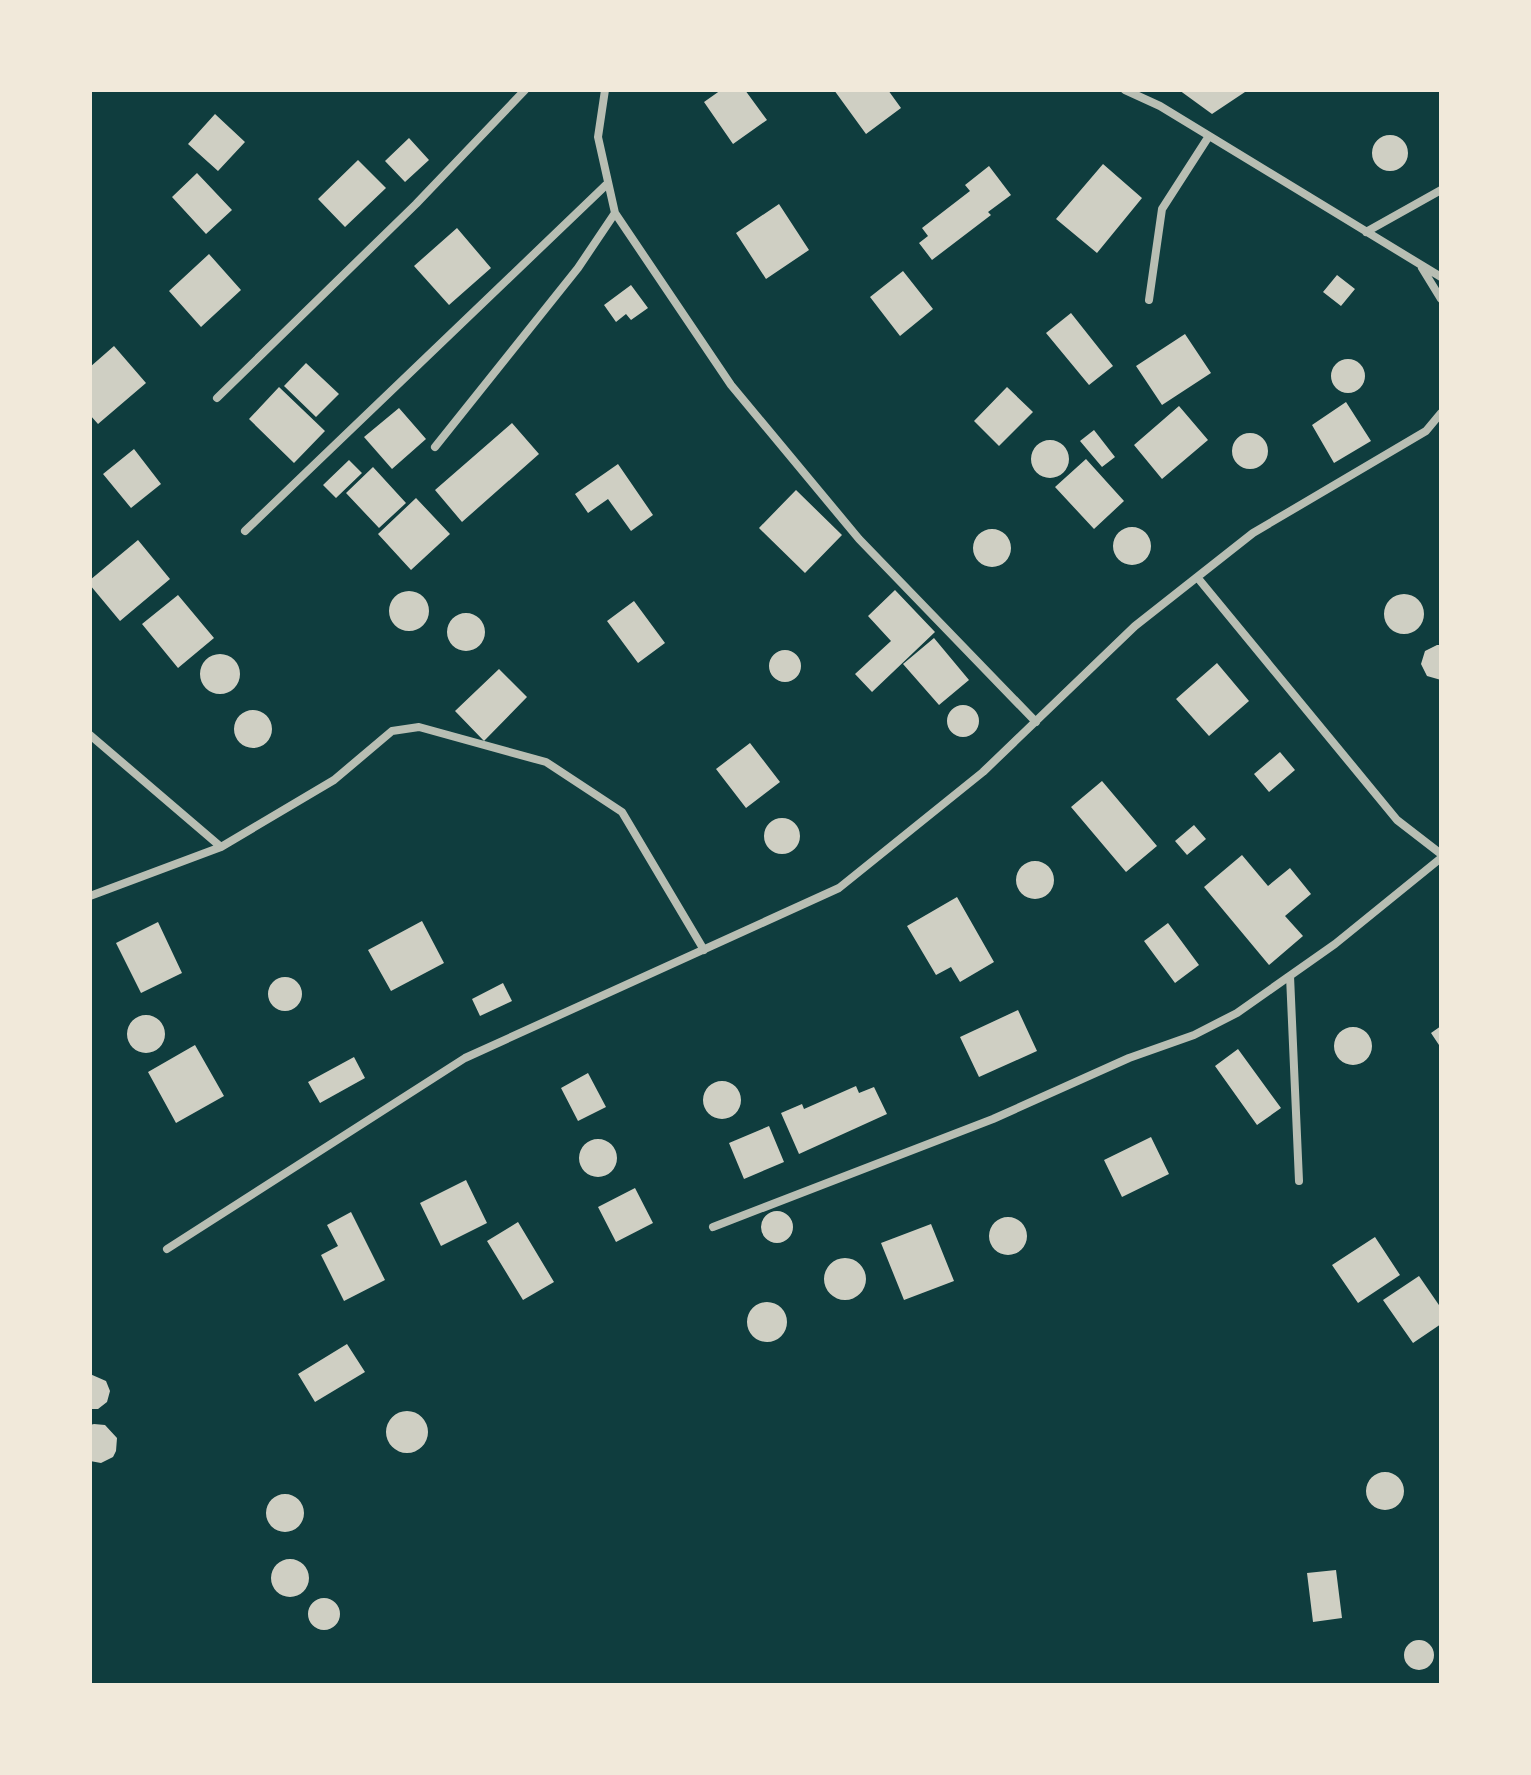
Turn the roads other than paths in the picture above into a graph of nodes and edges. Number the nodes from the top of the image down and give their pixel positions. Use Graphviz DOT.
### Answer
graph roads {
  1 [pos="525,90"];
  2 [pos="605,90"];
  3 [pos="1125,90"];
  4 [pos="1209,136"];
  5 [pos="606,185"];
  6 [pos="1441,190"];
  7 [pos="615,213"];
  8 [pos="1366,232"];
  9 [pos="1419,264"];
  10 [pos="1441,277"];
  11 [pos="1441,299"];
  12 [pos="1149,300"];
  13 [pos="217,398"];
  14 [pos="1441,413"];
  15 [pos="435,447"];
  16 [pos="245,531"];
  17 [pos="1197,577"];
  18 [pos="1036,722"];
  19 [pos="90,735"];
  20 [pos="221,847"];
  21 [pos="1441,856"];
  22 [pos="90,896"];
  23 [pos="704,950"];
  24 [pos="1290,976"];
  25 [pos="1299,1181"];
  26 [pos="713,1227"];
  27 [pos="167,1249"];
  1 -- 13 [label="street"];
  2 -- 5 [label="street"];
  3 -- 4 [label="street"];
  4 -- 8 [label="street"];
  4 -- 12 [label="street"];
  5 -- 7 [label="street"];
  5 -- 16 [label="street"];
  6 -- 8 [label="street"];
  7 -- 15 [label="street"];
  7 -- 18 [label="street"];
  8 -- 9 [label="street"];
  9 -- 10 [label="street"];
  9 -- 11 [label="street"];
  14 -- 17 [label="street"];
  17 -- 18 [label="street"];
  17 -- 21 [label="street"];
  18 -- 23 [label="street"];
  19 -- 20 [label="street"];
  20 -- 22 [label="street"];
  20 -- 23 [label="street"];
  21 -- 24 [label="street"];
  23 -- 27 [label="street"];
  24 -- 25 [label="street"];
  24 -- 26 [label="street"];
}
